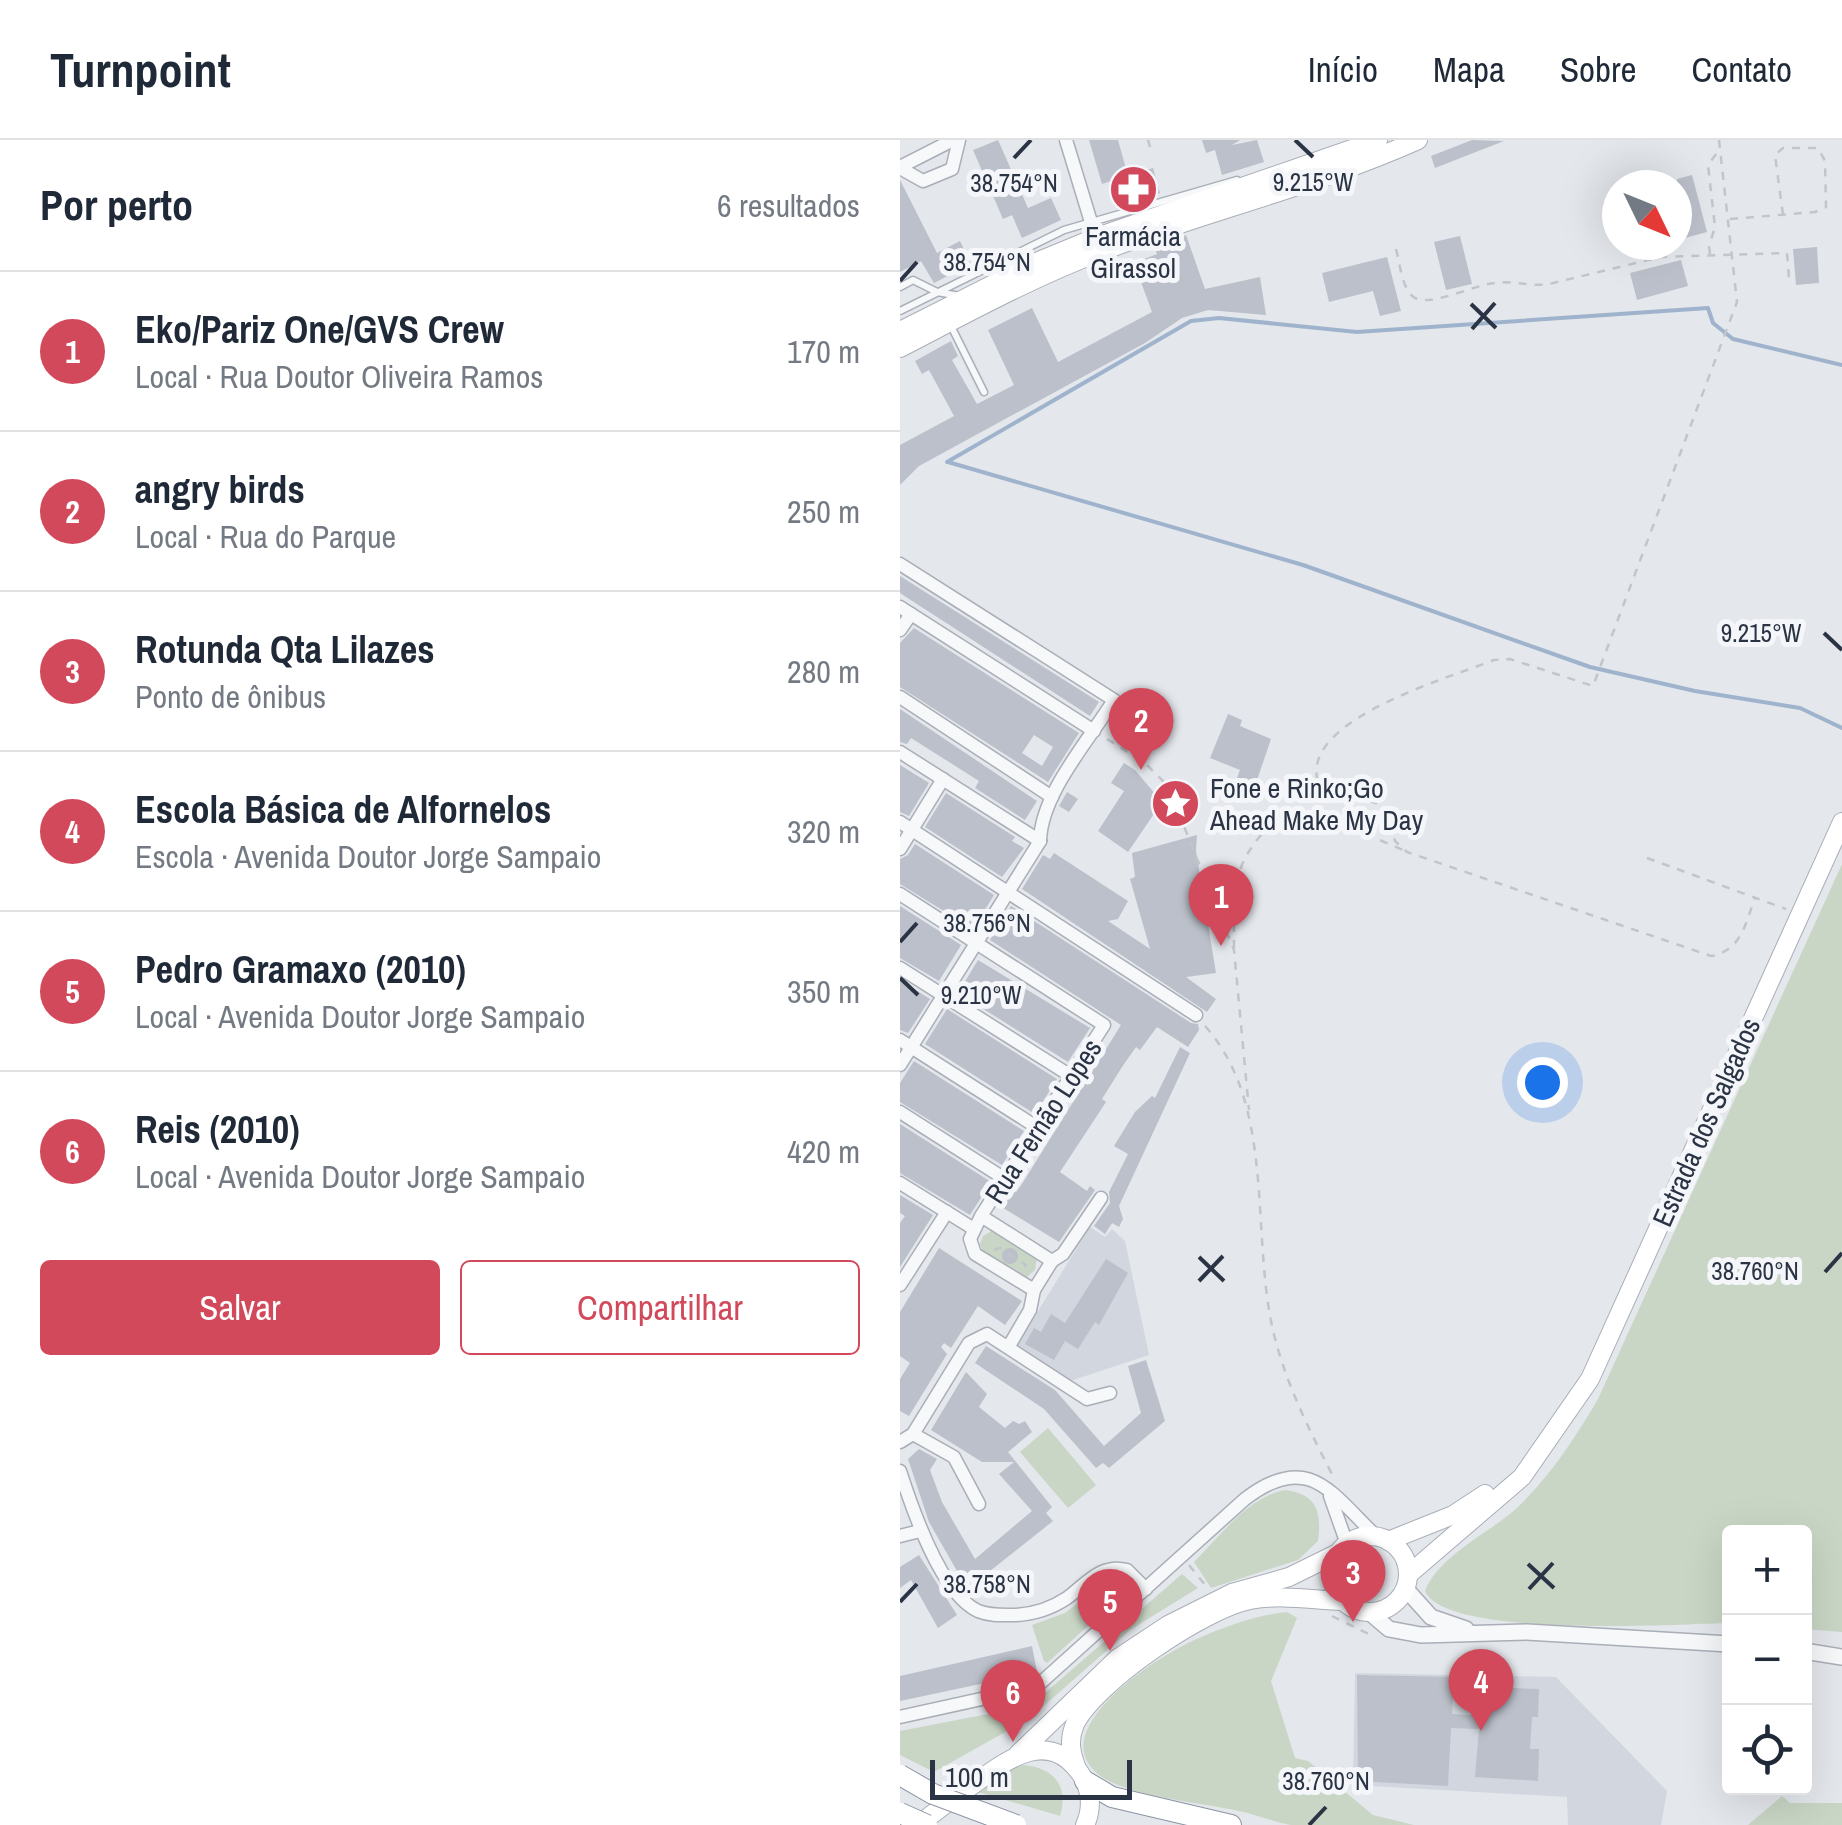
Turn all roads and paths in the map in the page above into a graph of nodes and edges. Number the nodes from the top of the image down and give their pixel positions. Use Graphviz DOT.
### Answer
graph roads {
  1 [pos="956,140"];
  2 [pos="1066,140"];
  3 [pos="1148,140"];
  4 [pos="1378,140"];
  5 [pos="1418,140"];
  6 [pos="1719,140"];
  7 [pos="1150,147"];
  8 [pos="1720,149"];
  9 [pos="900,168"];
  10 [pos="1288,172"];
  11 [pos="1784,214"];
  12 [pos="1728,219"];
  13 [pos="1091,222"];
  14 [pos="1396,249"];
  15 [pos="1710,256"];
  16 [pos="1732,256"];
  17 [pos="1789,279"];
  18 [pos="900,287"];
  19 [pos="943,308"];
  20 [pos="900,311"];
  21 [pos="900,331"];
  22 [pos="900,348"];
  23 [pos="984,392"];
  24 [pos="900,564"];
  25 [pos="905,611"];
  26 [pos="900,630"];
  27 [pos="900,697"];
  28 [pos="1094,732"];
  29 [pos="900,752"];
  30 [pos="943,779"];
  31 [pos="1052,797"];
  32 [pos="1842,822"];
  33 [pos="906,826"];
  34 [pos="1040,841"];
  35 [pos="900,849"];
  36 [pos="1407,852"];
  37 [pos="1646,858"];
  38 [pos="1008,892"];
  39 [pos="900,894"];
  40 [pos="1755,898"];
  41 [pos="1800,914"];
  42 [pos="975,944"];
  43 [pos="1234,950"];
  44 [pos="900,968"];
  45 [pos="942,994"];
  46 [pos="1196,1016"];
  47 [pos="906,1043"];
  48 [pos="900,1065"];
  49 [pos="1071,1076"];
  50 [pos="900,1112"];
  51 [pos="1250,1121"];
  52 [pos="1038,1128"];
  53 [pos="1006,1180"];
  54 [pos="900,1182"];
  55 [pos="1101,1198"];
  56 [pos="947,1212"];
  57 [pos="982,1216"];
  58 [pos="972,1234"];
  59 [pos="987,1247"];
  60 [pos="1052,1261"];
  61 [pos="1043,1275"];
  62 [pos="900,1285"];
  63 [pos="1034,1290"];
  64 [pos="1009,1346"];
  65 [pos="1110,1393"];
  66 [pos="1566,1418"];
  67 [pos="914,1434"];
  68 [pos="900,1442"];
  69 [pos="900,1472"];
  70 [pos="1330,1484"];
  71 [pos="979,1504"];
  72 [pos="920,1532"];
  73 [pos="900,1536"];
  74 [pos="1382,1539"];
  75 [pos="1344,1548"];
  76 [pos="1182,1556"];
  77 [pos="1407,1581"];
  78 [pos="1146,1589"];
  79 [pos="1217,1600"];
  80 [pos="1343,1600"];
  81 [pos="1369,1612"];
  82 [pos="1328,1614"];
  83 [pos="1479,1633"];
  84 [pos="1372,1636"];
  85 [pos="1722,1643"];
  86 [pos="1812,1652"];
  87 [pos="1842,1657"];
  88 [pos="900,1718"];
  89 [pos="1018,1754"];
  90 [pos="900,1775"];
  91 [pos="1081,1775"];
  92 [pos="900,1812"];
  93 [pos="920,1825"];
  94 [pos="927,1825"];
  95 [pos="1016,1825"];
  96 [pos="1084,1825"];
  97 [pos="1231,1825"];
  1 -- 9 [label="street"];
  1 -- 9 [label="street"];
  2 -- 13 [label="street"];
  3 -- 7 [label="path"];
  4 -- 10 [label="main road"];
  5 -- 19 [label="main road"];
  6 -- 8 [label="path"];
  8 -- 12 [label="path"];
  8 -- 15 [label="path"];
  10 -- 13 [label="lane"];
  10 -- 19 [label="main road"];
  11 -- 11 [label="path"];
  11 -- 12 [label="path"];
  12 -- 16 [label="path"];
  13 -- 19 [label="lane"];
  14 -- 15 [label="path"];
  15 -- 16 [label="path"];
  16 -- 17 [label="path"];
  16 -- 36 [label="path"];
  18 -- 19 [label="lane"];
  19 -- 20 [label="lane"];
  19 -- 21 [label="main road"];
  19 -- 22 [label="main road"];
  19 -- 23 [label="lane"];
  24 -- 28 [label="street"];
  25 -- 26 [label="street"];
  25 -- 28 [label="street"];
  27 -- 31 [label="street"];
  28 -- 31 [label="street"];
  28 -- 43 [label="path"];
  29 -- 30 [label="street"];
  30 -- 33 [label="street"];
  30 -- 34 [label="street"];
  31 -- 34 [label="street"];
  32 -- 41 [label="main road, Estrada dos Salgados"];
  33 -- 35 [label="street"];
  33 -- 38 [label="street"];
  34 -- 38 [label="street"];
  36 -- 40 [label="path"];
  36 -- 43 [label="path"];
  37 -- 40 [label="path"];
  38 -- 42 [label="street"];
  38 -- 46 [label="street"];
  39 -- 42 [label="street"];
  40 -- 41 [label="path"];
  41 -- 66 [label="main road, Estrada dos Salgados"];
  42 -- 45 [label="street"];
  42 -- 49 [label="street, Rua Fernão Lopes"];
  43 -- 51 [label="path"];
  44 -- 45 [label="street"];
  45 -- 47 [label="street"];
  45 -- 49 [label="street"];
  46 -- 51 [label="path"];
  47 -- 48 [label="street"];
  47 -- 52 [label="street"];
  49 -- 52 [label="street, Rua Fernão Lopes"];
  50 -- 53 [label="street"];
  51 -- 70 [label="path"];
  52 -- 53 [label="street, Rua Fernão Lopes"];
  53 -- 57 [label="street, Rua Fernão Lopes"];
  54 -- 56 [label="street"];
  55 -- 60 [label="street"];
  56 -- 58 [label="street"];
  56 -- 62 [label="street"];
  57 -- 58 [label="street, Rua Fernão Lopes"];
  57 -- 60 [label="street"];
  58 -- 63 [label="street"];
  59 -- 61 [label="path"];
  60 -- 61 [label="street"];
  61 -- 63 [label="street"];
  63 -- 64 [label="street"];
  64 -- 65 [label="street"];
  64 -- 67 [label="street"];
  66 -- 74 [label="main road, Estrada dos Salgados"];
  66 -- 77 [label="main road, Estrada dos Salgados"];
  67 -- 68 [label="street"];
  67 -- 71 [label="street"];
  69 -- 72 [label="street"];
  70 -- 74 [label="street"];
  70 -- 75 [label="street"];
  70 -- 76 [label="street"];
  72 -- 73 [label="street"];
  72 -- 78 [label="street"];
  74 -- 75 [label="main road"];
  74 -- 77 [label="main road"];
  75 -- 79 [label="main road"];
  75 -- 80 [label="main road"];
  76 -- 78 [label="street"];
  76 -- 79 [label="path"];
  77 -- 81 [label="main road"];
  77 -- 83 [label="street"];
  78 -- 88 [label="street"];
  79 -- 89 [label="main road"];
  80 -- 81 [label="main road"];
  80 -- 91 [label="main road"];
  81 -- 83 [label="street"];
  82 -- 84 [label="path"];
  83 -- 85 [label="street"];
  86 -- 87 [label="street"];
  89 -- 91 [label="main road"];
  89 -- 93 [label="main road"];
  90 -- 95 [label="highway, bridge"];
  91 -- 96 [label="main road"];
  91 -- 97 [label="highway"];
  92 -- 94 [label="highway, bridge"];
}
